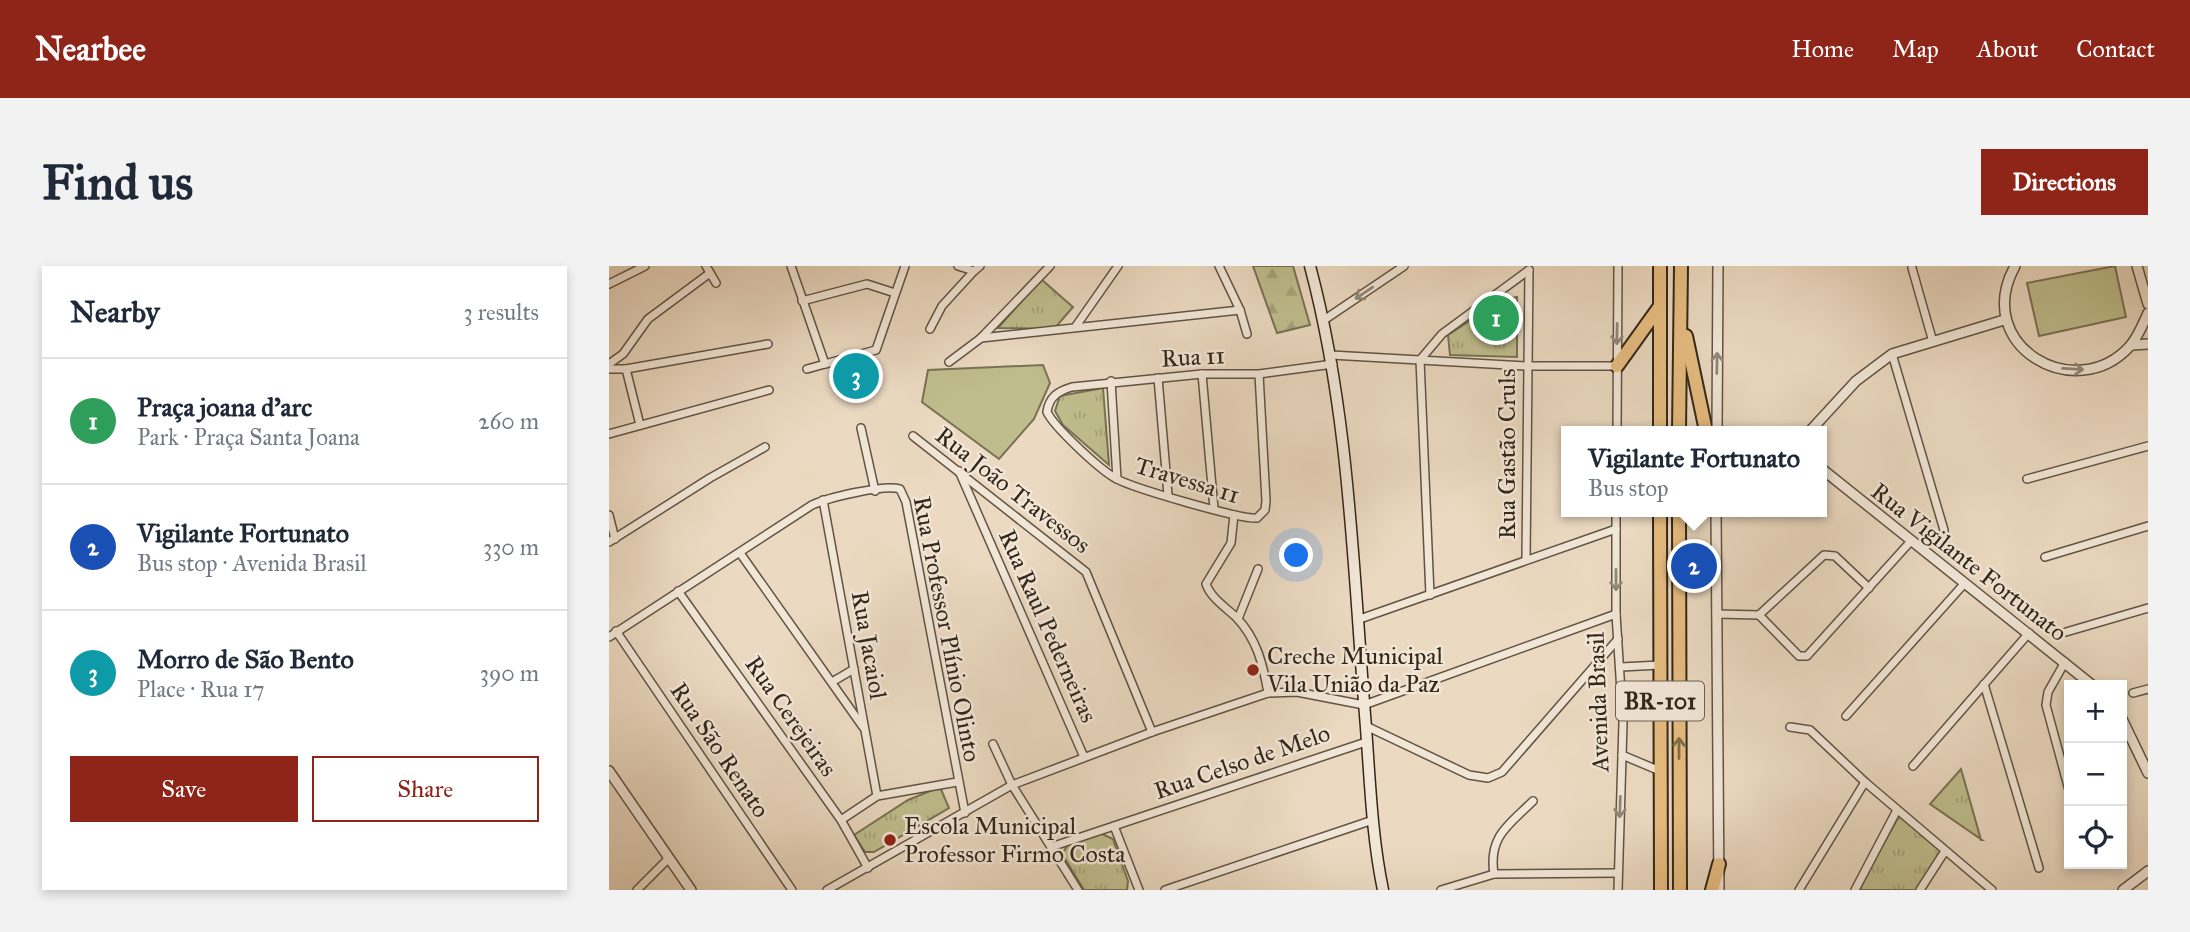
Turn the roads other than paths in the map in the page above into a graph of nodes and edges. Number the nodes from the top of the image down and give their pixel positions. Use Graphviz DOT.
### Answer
graph roads {
  1 [pos="645,266"];
  2 [pos="791,266"];
  3 [pos="905,266"];
  4 [pos="958,266"];
  5 [pos="1050,266"];
  6 [pos="1118,266"];
  7 [pos="1219,266"];
  8 [pos="1311,266"];
  9 [pos="1404,266"];
  10 [pos="1618,266"];
  11 [pos="1660,266"];
  12 [pos="1681,266"];
  13 [pos="1718,266"];
  14 [pos="2015,266"];
  15 [pos="2137,266"];
  16 [pos="1529,268"];
  17 [pos="1912,268"];
  18 [pos="708,269"];
  19 [pos="977,269"];
  20 [pos="716,283"];
  21 [pos="2145,283"];
  22 [pos="609,284"];
  23 [pos="895,293"];
  24 [pos="1681,295"];
  25 [pos="802,301"];
  26 [pos="2148,304"];
  27 [pos="1660,306"];
  28 [pos="1240,310"];
  29 [pos="2148,313"];
  30 [pos="1324,320"];
  31 [pos="2004,320"];
  32 [pos="1076,326"];
  33 [pos="930,329"];
  34 [pos="1247,334"];
  35 [pos="981,338"];
  36 [pos="1933,342"];
  37 [pos="768,344"];
  38 [pos="2148,344"];
  39 [pos="2132,345"];
  40 [pos="1892,354"];
  41 [pos="1332,359"];
  42 [pos="1420,360"];
  43 [pos="949,362"];
  44 [pos="825,364"];
  45 [pos="609,366"];
  46 [pos="1525,366"];
  47 [pos="1617,366"];
  48 [pos="626,369"];
  49 [pos="807,369"];
  50 [pos="1202,374"];
  51 [pos="1259,374"];
  52 [pos="1158,377"];
  53 [pos="1111,381"];
  54 [pos="769,390"];
  55 [pos="1055,394"];
  56 [pos="640,425"];
  57 [pos="1616,426"];
  58 [pos="1660,426"];
  59 [pos="1679,426"];
  60 [pos="1705,426"];
  61 [pos="1717,426"];
  62 [pos="1815,426"];
  63 [pos="861,428"];
  64 [pos="609,434"];
  65 [pos="913,436"];
  66 [pos="2148,446"];
  67 [pos="765,447"];
  68 [pos="959,470"];
  69 [pos="1827,473"];
  70 [pos="2027,479"];
  71 [pos="1117,480"];
  72 [pos="875,491"];
  73 [pos="1168,495"];
  74 [pos="823,500"];
  75 [pos="1214,509"];
  76 [pos="609,515"];
  77 [pos="1234,515"];
  78 [pos="1616,517"];
  79 [pos="1660,517"];
  80 [pos="1679,517"];
  81 [pos="1716,517"];
  82 [pos="2148,526"];
  83 [pos="1616,529"];
  84 [pos="1944,530"];
  85 [pos="612,540"];
  86 [pos="1911,541"];
  87 [pos="740,553"];
  88 [pos="2045,557"];
  89 [pos="1526,559"];
  90 [pos="1258,569"];
  91 [pos="1964,584"];
  92 [pos="1869,587"];
  93 [pos="678,590"];
  94 [pos="1430,595"];
  95 [pos="2148,608"];
  96 [pos="1616,614"];
  97 [pos="1716,614"];
  98 [pos="1759,615"];
  99 [pos="1238,619"];
  100 [pos="1357,620"];
  101 [pos="2066,632"];
  102 [pos="2029,633"];
  103 [pos="612,634"];
  104 [pos="1618,639"];
  105 [pos="2065,662"];
  106 [pos="1660,665"];
  107 [pos="1621,667"];
  108 [pos="854,669"];
  109 [pos="2086,680"];
  110 [pos="832,682"];
  111 [pos="1984,684"];
  112 [pos="2148,689"];
  113 [pos="1268,693"];
  114 [pos="2133,693"];
  115 [pos="1364,705"];
  116 [pos="1846,716"];
  117 [pos="1366,726"];
  118 [pos="1790,727"];
  119 [pos="865,729"];
  120 [pos="2127,729"];
  121 [pos="1152,732"];
  122 [pos="1366,742"];
  123 [pos="993,744"];
  124 [pos="1622,755"];
  125 [pos="1084,757"];
  126 [pos="1913,766"];
  127 [pos="1661,771"];
  128 [pos="2064,772"];
  129 [pos="610,773"];
  130 [pos="2148,773"];
  131 [pos="957,782"];
  132 [pos="1865,782"];
  133 [pos="1012,785"];
  134 [pos="877,796"];
  135 [pos="1533,801"];
  136 [pos="1897,810"];
  137 [pos="965,813"];
  138 [pos="841,820"];
  139 [pos="1370,821"];
  140 [pos="1114,826"];
  141 [pos="1051,847"];
  142 [pos="1945,851"];
  143 [pos="668,859"];
  144 [pos="1719,864"];
  145 [pos="868,868"];
  146 [pos="2039,868"];
  147 [pos="2148,871"];
  148 [pos="1618,873"];
  149 [pos="1494,874"];
  150 [pos="1980,882"];
  151 [pos="1077,888"];
  152 [pos="637,890"];
  153 [pos="691,890"];
  154 [pos="792,890"];
  155 [pos="827,890"];
  156 [pos="1066,890"];
  157 [pos="1139,890"];
  158 [pos="1165,890"];
  159 [pos="1384,890"];
  160 [pos="1441,890"];
  161 [pos="1618,890"];
  162 [pos="1661,890"];
  163 [pos="1680,890"];
  164 [pos="1712,890"];
  165 [pos="1719,890"];
  166 [pos="1799,890"];
  167 [pos="1855,890"];
  168 [pos="1920,890"];
  169 [pos="1975,890"];
  170 [pos="1992,890"];
  171 [pos="2123,890"];
  1 -- 22 [label="street"];
  2 -- 25 [label="street"];
  3 -- 23 [label="street"];
  4 -- 19 [label="street"];
  5 -- 35 [label="street"];
  6 -- 32 [label="street"];
  7 -- 28 [label="street"];
  8 -- 30 [label="main road"];
  9 -- 30 [label="street, one-way"];
  10 -- 47 [label="street, one-way"];
  11 -- 27 [label="highway"];
  12 -- 24 [label="highway"];
  61 -- 13 [label="street, one-way"];
  14 -- 31 [label="street"];
  15 -- 21 [label="street"];
  16 -- 42 [label="street"];
  16 -- 46 [label="street, Rua Gastão Cruls"];
  17 -- 36 [label="street"];
  18 -- 20 [label="street"];
  18 -- 45 [label="street"];
  19 -- 33 [label="street"];
  21 -- 26 [label="street"];
  23 -- 25 [label="street"];
  23 -- 44 [label="street"];
  24 -- 59 [label="highway"];
  24 -- 60 [label="highway"];
  25 -- 44 [label="street"];
  27 -- 47 [label="highway"];
  27 -- 58 [label="highway"];
  28 -- 32 [label="street"];
  28 -- 34 [label="street"];
  29 -- 39 [label="street"];
  30 -- 41 [label="main road"];
  31 -- 36 [label="street"];
  31 -- 39 [label="street, one-way"];
  32 -- 35 [label="street"];
  35 -- 43 [label="street"];
  36 -- 40 [label="street"];
  37 -- 48 [label="street"];
  38 -- 39 [label="street"];
  40 -- 62 [label="street"];
  40 -- 84 [label="street"];
  41 -- 42 [label="street, Rua 11"];
  41 -- 51 [label="street, Rua 11"];
  41 -- 100 [label="main road"];
  42 -- 46 [label="street, Rua 11"];
  42 -- 94 [label="street"];
  44 -- 49 [label="street"];
  45 -- 48 [label="street"];
  46 -- 47 [label="street, Rua 11"];
  46 -- 89 [label="street, Rua Gastão Cruls"];
  47 -- 57 [label="street"];
  48 -- 56 [label="street"];
  50 -- 51 [label="street, Rua 11"];
  50 -- 52 [label="street, Rua 11"];
  50 -- 75 [label="street"];
  51 -- 77 [label="street, Travessa 11"];
  52 -- 53 [label="street, Rua 11"];
  52 -- 73 [label="street"];
  53 -- 55 [label="street, Rua 11"];
  53 -- 71 [label="street"];
  54 -- 56 [label="street"];
  55 -- 71 [label="street, Travessa 11"];
  56 -- 64 [label="street"];
  63 -- 72 [label="street"];
  65 -- 68 [label="street, Rua João Travessos"];
  66 -- 70 [label="street"];
  67 -- 85 [label="street"];
  68 -- 121 [label="street, Rua João Travessos"];
  68 -- 125 [label="street, Rua Raul Pederneiras"];
  69 -- 86 [label="street, Rua Vigilante Fortunato"];
  71 -- 73 [label="street, Travessa 11"];
  72 -- 74 [label="street, Rua Professor Plínio Olinto"];
  72 -- 131 [label="street, Rua Professor Plínio Olinto"];
  73 -- 75 [label="street, Travessa 11"];
  74 -- 87 [label="street, Rua Professor Plínio Olinto"];
  74 -- 108 [label="street, Rua Jacaiol"];
  75 -- 77 [label="street, Travessa 11"];
  76 -- 85 [label="street"];
  77 -- 99 [label="street"];
  78 -- 83 [label="street, Avenida Brasil"];
  79 -- 106 [label="highway, BR-101"];
  163 -- 80 [label="highway, BR-101, one-way"];
  81 -- 97 [label="street"];
  82 -- 88 [label="street"];
  83 -- 89 [label="street"];
  83 -- 96 [label="street, Avenida Brasil, one-way"];
  86 -- 91 [label="street, Rua Vigilante Fortunato"];
  86 -- 92 [label="street"];
  87 -- 93 [label="street, Rua Professor Plínio Olinto"];
  87 -- 110 [label="street"];
  89 -- 94 [label="street"];
  90 -- 99 [label="street"];
  91 -- 102 [label="street, Rua Vigilante Fortunato"];
  91 -- 116 [label="street"];
  92 -- 98 [label="street"];
  92 -- 98 [label="street"];
  93 -- 103 [label="street, Rua Professor Plínio Olinto"];
  93 -- 138 [label="street, Rua Cerejeiras"];
  94 -- 100 [label="street"];
  95 -- 101 [label="street"];
  96 -- 104 [label="street, Avenida Brasil"];
  96 -- 115 [label="street"];
  97 -- 98 [label="street"];
  97 -- 144 [label="street"];
  99 -- 113 [label="street"];
  100 -- 115 [label="main road"];
  102 -- 105 [label="street, Rua Vigilante Fortunato"];
  102 -- 111 [label="street"];
  103 -- 154 [label="street, Rua São Renato"];
  104 -- 107 [label="street, Avenida Brasil"];
  104 -- 117 [label="street"];
  105 -- 109 [label="street, Rua Vigilante Fortunato"];
  105 -- 128 [label="street"];
  106 -- 107 [label="street"];
  106 -- 127 [label="highway, BR-101"];
  107 -- 124 [label="street, Avenida Brasil"];
  108 -- 110 [label="street"];
  108 -- 119 [label="street, Rua Jacaiol"];
  110 -- 119 [label="street"];
  111 -- 126 [label="street"];
  111 -- 146 [label="street"];
  112 -- 114 [label="street"];
  113 -- 115 [label="street"];
  113 -- 121 [label="street"];
  115 -- 117 [label="main road"];
  117 -- 122 [label="main road"];
  118 -- 132 [label="street"];
  119 -- 134 [label="street, Rua Jacaiol"];
  120 -- 130 [label="street"];
  121 -- 125 [label="street"];
  122 -- 139 [label="main road"];
  122 -- 140 [label="street, Rua Celso de Melo"];
  123 -- 133 [label="street"];
  124 -- 127 [label="street"];
  124 -- 148 [label="street, Avenida Brasil, one-way"];
  125 -- 133 [label="street"];
  127 -- 162 [label="highway, BR-101"];
  129 -- 143 [label="street"];
  131 -- 134 [label="street"];
  131 -- 137 [label="street, Rua Professor Plínio Olinto"];
  132 -- 136 [label="street"];
  132 -- 166 [label="street"];
  133 -- 137 [label="street"];
  133 -- 141 [label="street"];
  134 -- 138 [label="street"];
  135 -- 149 [label="street"];
  136 -- 142 [label="street"];
  136 -- 167 [label="street"];
  137 -- 145 [label="street"];
  138 -- 145 [label="street, Rua Cerejeiras"];
  139 -- 158 [label="street"];
  139 -- 159 [label="main road"];
  140 -- 141 [label="street, Rua Celso de Melo"];
  140 -- 157 [label="street"];
  141 -- 151 [label="street"];
  142 -- 150 [label="street"];
  142 -- 168 [label="street"];
  143 -- 152 [label="street"];
  143 -- 153 [label="street"];
  144 -- 164 [label="highway"];
  144 -- 165 [label="street"];
  145 -- 155 [label="street"];
  147 -- 171 [label="street"];
  148 -- 149 [label="street"];
  148 -- 161 [label="street, Avenida Brasil"];
  149 -- 160 [label="street"];
  150 -- 169 [label="street"];
  150 -- 170 [label="street"];
  151 -- 156 [label="street"];
}
